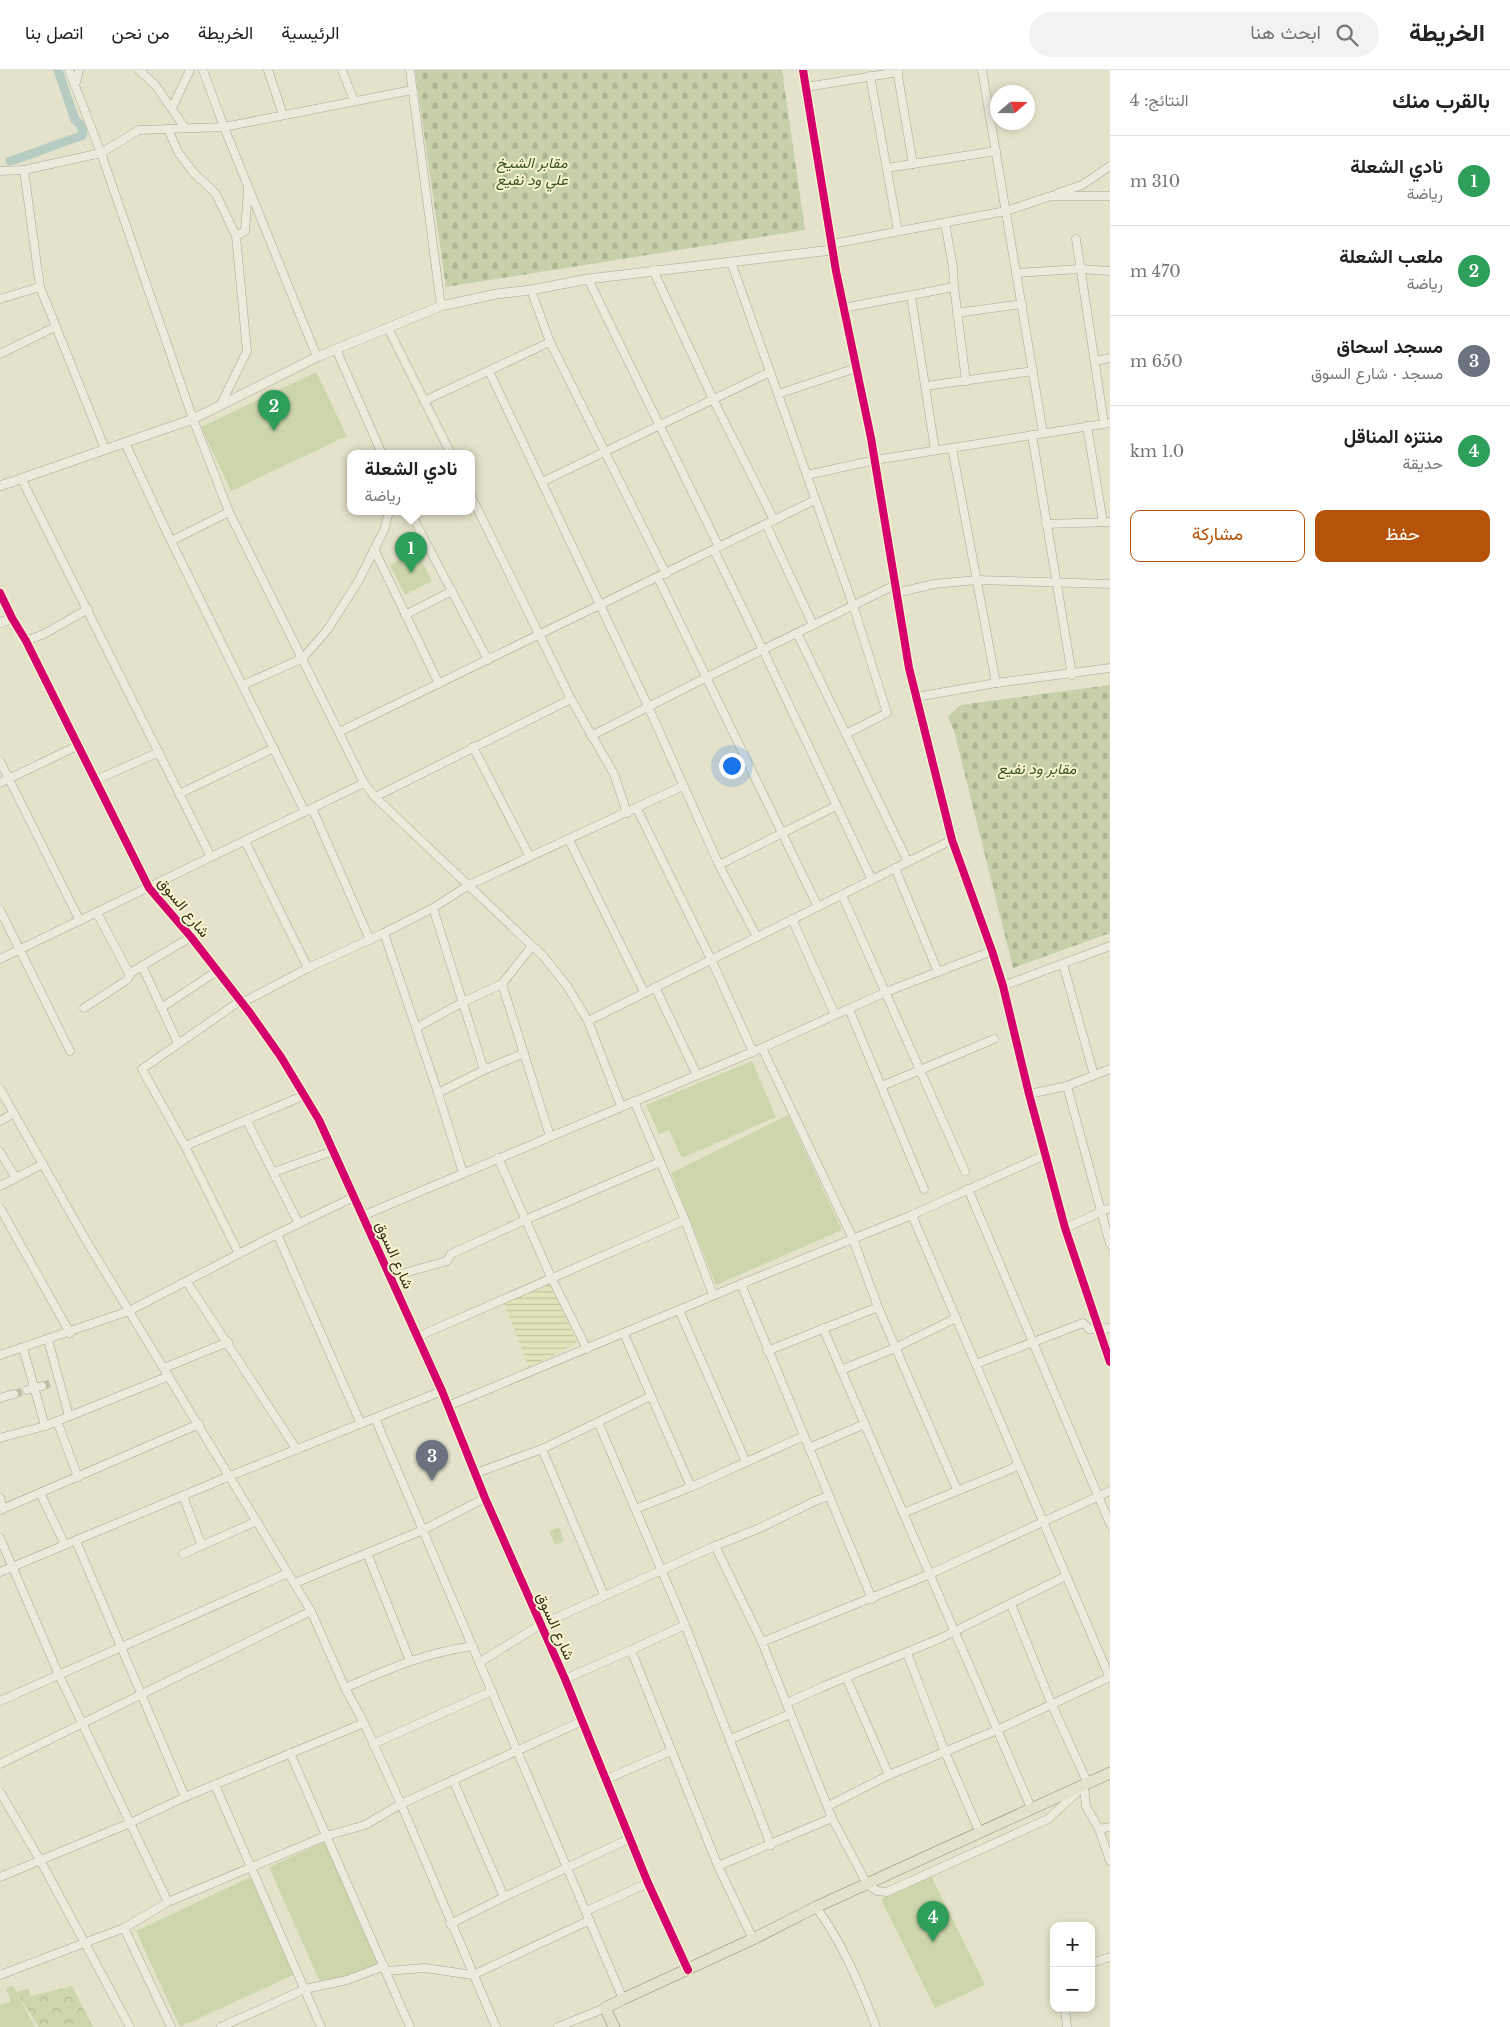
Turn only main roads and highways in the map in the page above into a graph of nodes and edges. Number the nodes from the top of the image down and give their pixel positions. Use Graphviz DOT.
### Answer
graph roads {
  1 [pos="1110,1773"];
  2 [pos="614,2027"];
  1 -- 2 [label="main road"];
}
